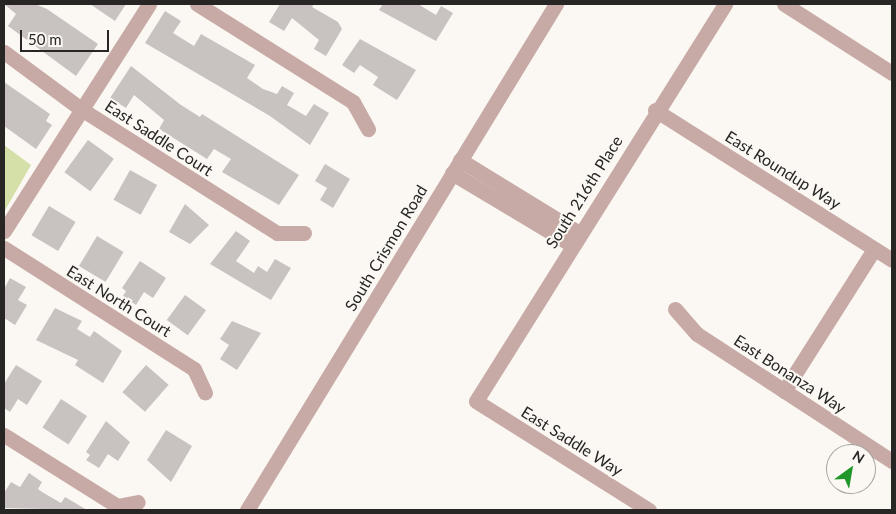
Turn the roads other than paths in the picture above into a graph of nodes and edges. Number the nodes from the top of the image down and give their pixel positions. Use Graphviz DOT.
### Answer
graph roads {
  1 [pos="149,4"];
  2 [pos="197,4"];
  3 [pos="556,4"];
  4 [pos="725,4"];
  5 [pos="784,4"];
  6 [pos="4,52"];
  7 [pos="892,73"];
  8 [pos="81,109"];
  9 [pos="656,110"];
  10 [pos="368,130"];
  11 [pos="460,160"];
  12 [pos="452,173"];
  13 [pos="4,231"];
  14 [pos="304,233"];
  15 [pos="576,239"];
  16 [pos="4,248"];
  17 [pos="874,249"];
  18 [pos="892,260"];
  19 [pos="675,309"];
  20 [pos="784,391"];
  21 [pos="205,393"];
  22 [pos="476,401"];
  23 [pos="4,435"];
  24 [pos="892,461"];
  25 [pos="138,502"];
  26 [pos="246,510"];
  27 [pos="649,510"];
  1 -- 8 [label="street"];
  2 -- 10 [label="street"];
  3 -- 11 [label="street, South Crismon Road"];
  4 -- 9 [label="street, South 216th Place"];
  5 -- 7 [label="street"];
  6 -- 8 [label="street, East Saddle Court"];
  8 -- 13 [label="street"];
  8 -- 14 [label="street, East Saddle Court"];
  9 -- 15 [label="street, South 216th Place"];
  9 -- 17 [label="street, East Roundup Way"];
  11 -- 12 [label="street, South Crismon Road"];
  11 -- 15 [label="street"];
  12 -- 15 [label="street"];
  12 -- 26 [label="street, South Crismon Road"];
  15 -- 22 [label="street, South 216th Place"];
  16 -- 21 [label="street, East North Court"];
  17 -- 18 [label="street, East Roundup Way"];
  17 -- 20 [label="street"];
  19 -- 20 [label="street, East Bonanza Way"];
  20 -- 24 [label="street, East Bonanza Way"];
  22 -- 27 [label="street, East Saddle Way"];
  23 -- 25 [label="street"];
}
